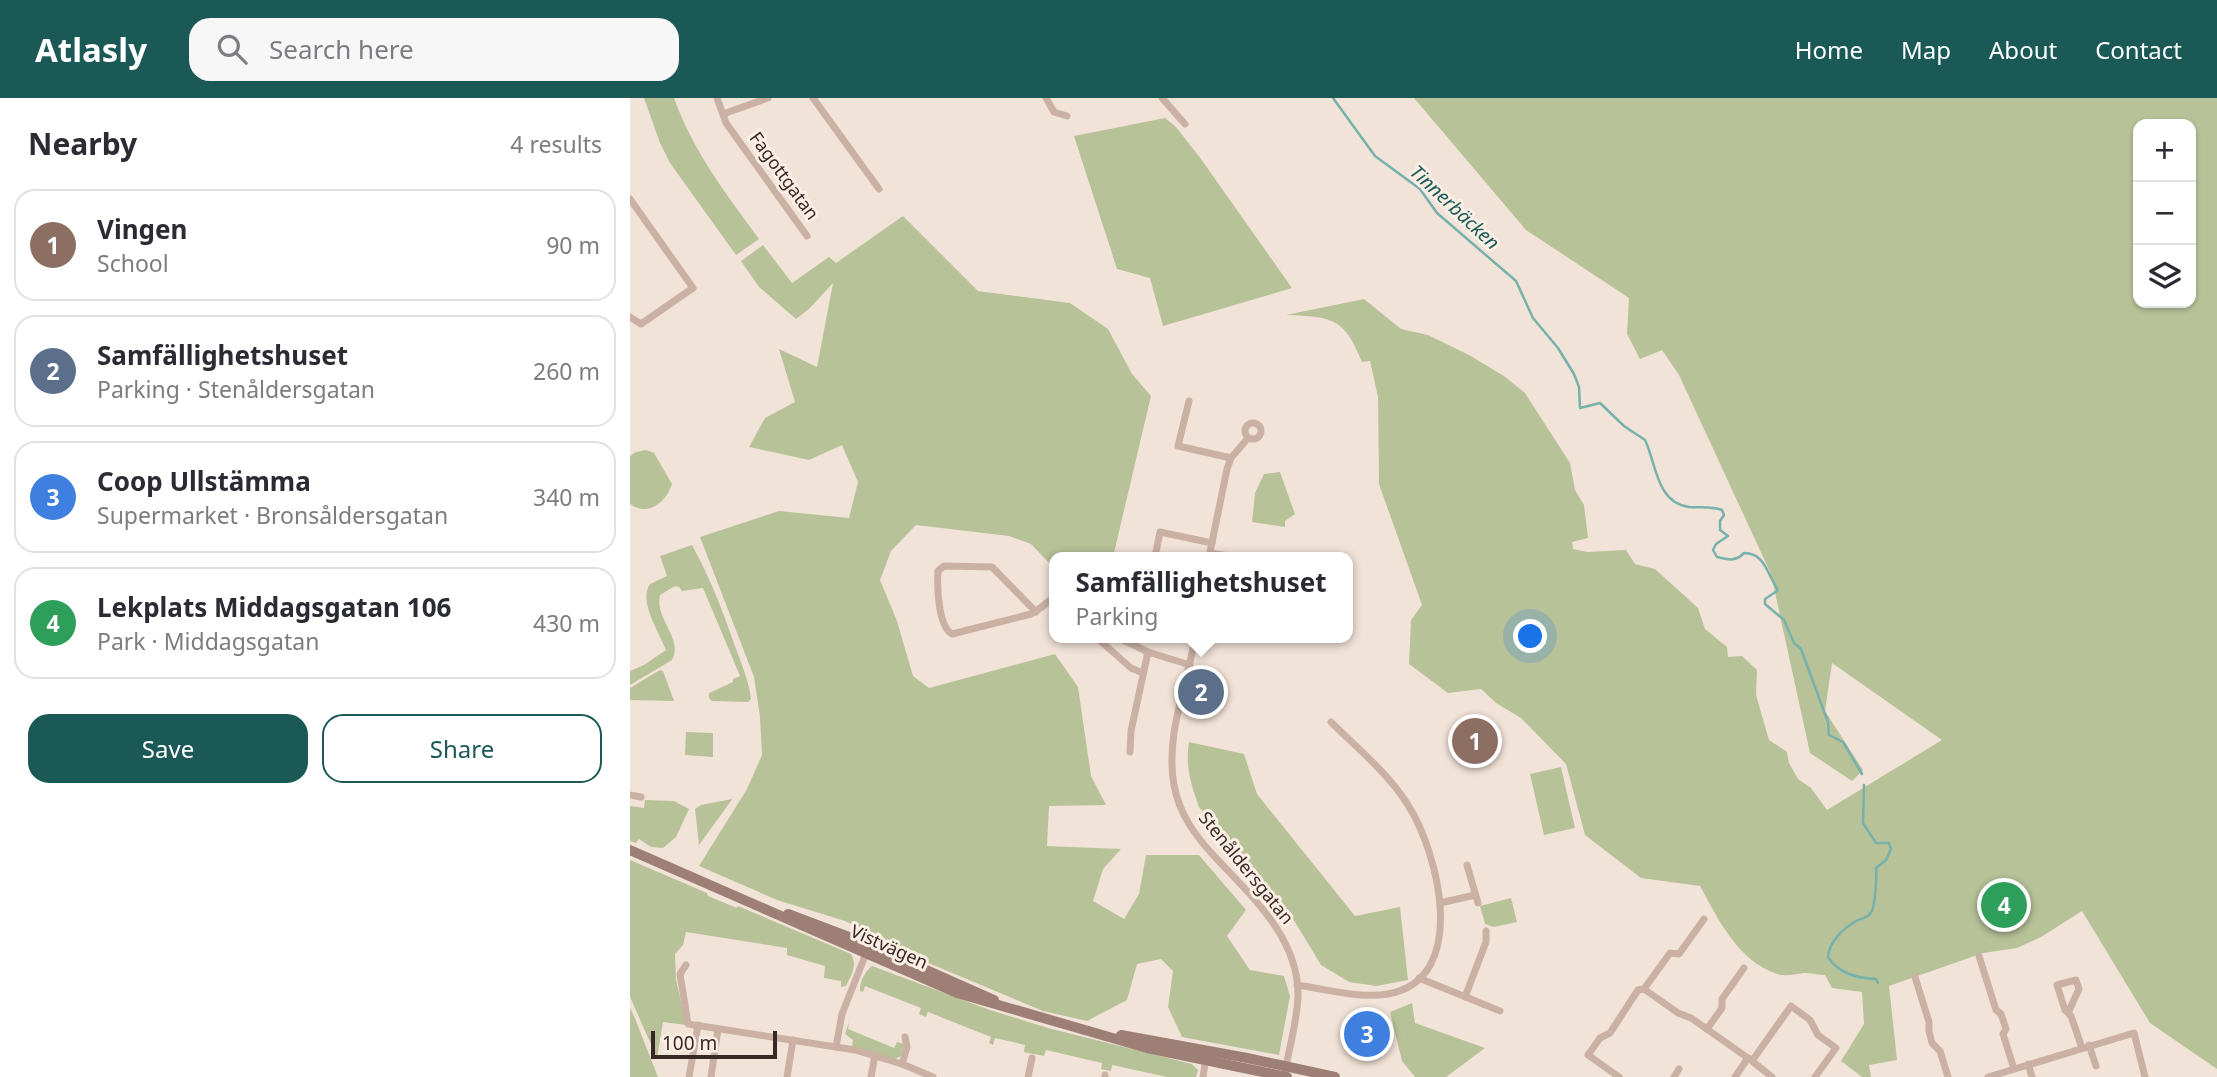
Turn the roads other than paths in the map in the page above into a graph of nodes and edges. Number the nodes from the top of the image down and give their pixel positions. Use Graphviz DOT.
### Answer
graph roads {
  1 [pos="717,98"];
  2 [pos="768,98"];
  3 [pos="813,98"];
  4 [pos="1046,98"];
  5 [pos="1162,98"];
  6 [pos="723,114"];
  7 [pos="1067,116"];
  8 [pos="1185,124"];
  9 [pos="879,189"];
  10 [pos="630,199"];
  11 [pos="807,236"];
  12 [pos="630,317"];
  13 [pos="1189,401"];
  14 [pos="1248,438"];
  15 [pos="1231,458"];
  16 [pos="1212,542"];
  17 [pos="1156,552"];
  18 [pos="1210,552"];
  19 [pos="1049,601"];
  20 [pos="1036,612"];
  21 [pos="1103,643"];
  22 [pos="1129,643"];
  23 [pos="1194,643"];
  24 [pos="1148,652"];
  25 [pos="1190,665"];
  26 [pos="1143,673"];
  27 [pos="1331,722"];
  28 [pos="1130,752"];
  29 [pos="630,795"];
  30 [pos="641,797"];
  31 [pos="630,850"];
  32 [pos="1467,864"];
  33 [pos="1440,903"];
  34 [pos="1704,919"];
  35 [pos="1486,931"];
  36 [pos="868,950"];
  37 [pos="1979,956"];
  38 [pos="686,965"];
  39 [pos="1744,968"];
  40 [pos="1915,977"];
  41 [pos="1419,978"];
  42 [pos="1297,985"];
  43 [pos="1644,989"];
  44 [pos="1465,997"];
  45 [pos="1500,1011"];
  46 [pos="2068,1013"];
  47 [pos="698,1025"];
  48 [pos="718,1028"];
  49 [pos="1707,1029"];
  50 [pos="905,1037"];
  51 [pos="793,1040"];
  52 [pos="2086,1046"];
  53 [pos="836,1047"];
  54 [pos="875,1055"];
  55 [pos="1206,1056"];
  56 [pos="1032,1058"];
  57 [pos="1750,1060"];
  58 [pos="902,1064"];
  59 [pos="2028,1064"];
  60 [pos="2096,1066"];
  61 [pos="1679,1069"];
  62 [pos="2014,1069"];
  63 [pos="1285,1073"];
  64 [pos="689,1077"];
  65 [pos="711,1077"];
  66 [pos="787,1077"];
  67 [pos="871,1077"];
  68 [pos="933,1077"];
  69 [pos="1028,1077"];
  70 [pos="1203,1077"];
  71 [pos="1335,1077"];
  72 [pos="1619,1077"];
  73 [pos="1674,1077"];
  74 [pos="1734,1077"];
  75 [pos="1772,1077"];
  76 [pos="1815,1077"];
  77 [pos="1948,1077"];
  78 [pos="1988,1077"];
  79 [pos="2032,1077"];
  80 [pos="2145,1077"];
  1 -- 6 [label="street, Fagottgatan"];
  2 -- 6 [label="street"];
  3 -- 9 [label="street"];
  4 -- 7 [label="street"];
  5 -- 8 [label="street"];
  6 -- 11 [label="street, Fagottgatan"];
  10 -- 12 [label="street"];
  13 -- 15 [label="street"];
  14 -- 15 [label="street"];
  15 -- 16 [label="street"];
  16 -- 17 [label="street"];
  16 -- 18 [label="street"];
  19 -- 20 [label="street"];
  20 -- 20 [label="street"];
  21 -- 26 [label="street"];
  22 -- 24 [label="street"];
  23 -- 25 [label="street, Stenåldersgatan"];
  24 -- 25 [label="street"];
  24 -- 26 [label="street"];
  25 -- 42 [label="street, Stenåldersgatan"];
  26 -- 28 [label="street"];
  27 -- 33 [label="street"];
  29 -- 30 [label="street"];
  31 -- 36 [label="main road, Vistvägen"];
  32 -- 33 [label="street"];
  33 -- 41 [label="street"];
  34 -- 43 [label="street"];
  35 -- 44 [label="street"];
  36 -- 53 [label="street"];
  36 -- 55 [label="main road, Vistvägen"];
  37 -- 62 [label="street"];
  38 -- 47 [label="street"];
  39 -- 49 [label="street"];
  40 -- 77 [label="street"];
  41 -- 42 [label="street"];
  41 -- 44 [label="street"];
  42 -- 63 [label="street, Stenåldersgatan"];
  43 -- 49 [label="street"];
  43 -- 72 [label="street"];
  44 -- 45 [label="street"];
  46 -- 52 [label="street"];
  47 -- 48 [label="street"];
  47 -- 64 [label="street"];
  48 -- 51 [label="street"];
  48 -- 65 [label="street"];
  49 -- 57 [label="street"];
  50 -- 58 [label="street"];
  51 -- 53 [label="street"];
  51 -- 66 [label="street"];
  52 -- 59 [label="street"];
  52 -- 60 [label="street"];
  52 -- 80 [label="street"];
  53 -- 54 [label="street"];
  54 -- 58 [label="street"];
  54 -- 67 [label="street"];
  55 -- 63 [label="main road, Vistvägen"];
  55 -- 70 [label="street"];
  56 -- 69 [label="street"];
  57 -- 74 [label="street"];
  57 -- 75 [label="street"];
  57 -- 76 [label="street"];
  58 -- 68 [label="street"];
  59 -- 62 [label="street"];
  59 -- 79 [label="street"];
  61 -- 73 [label="street"];
  62 -- 78 [label="street"];
  63 -- 71 [label="main road, Vistvägen"];
}
